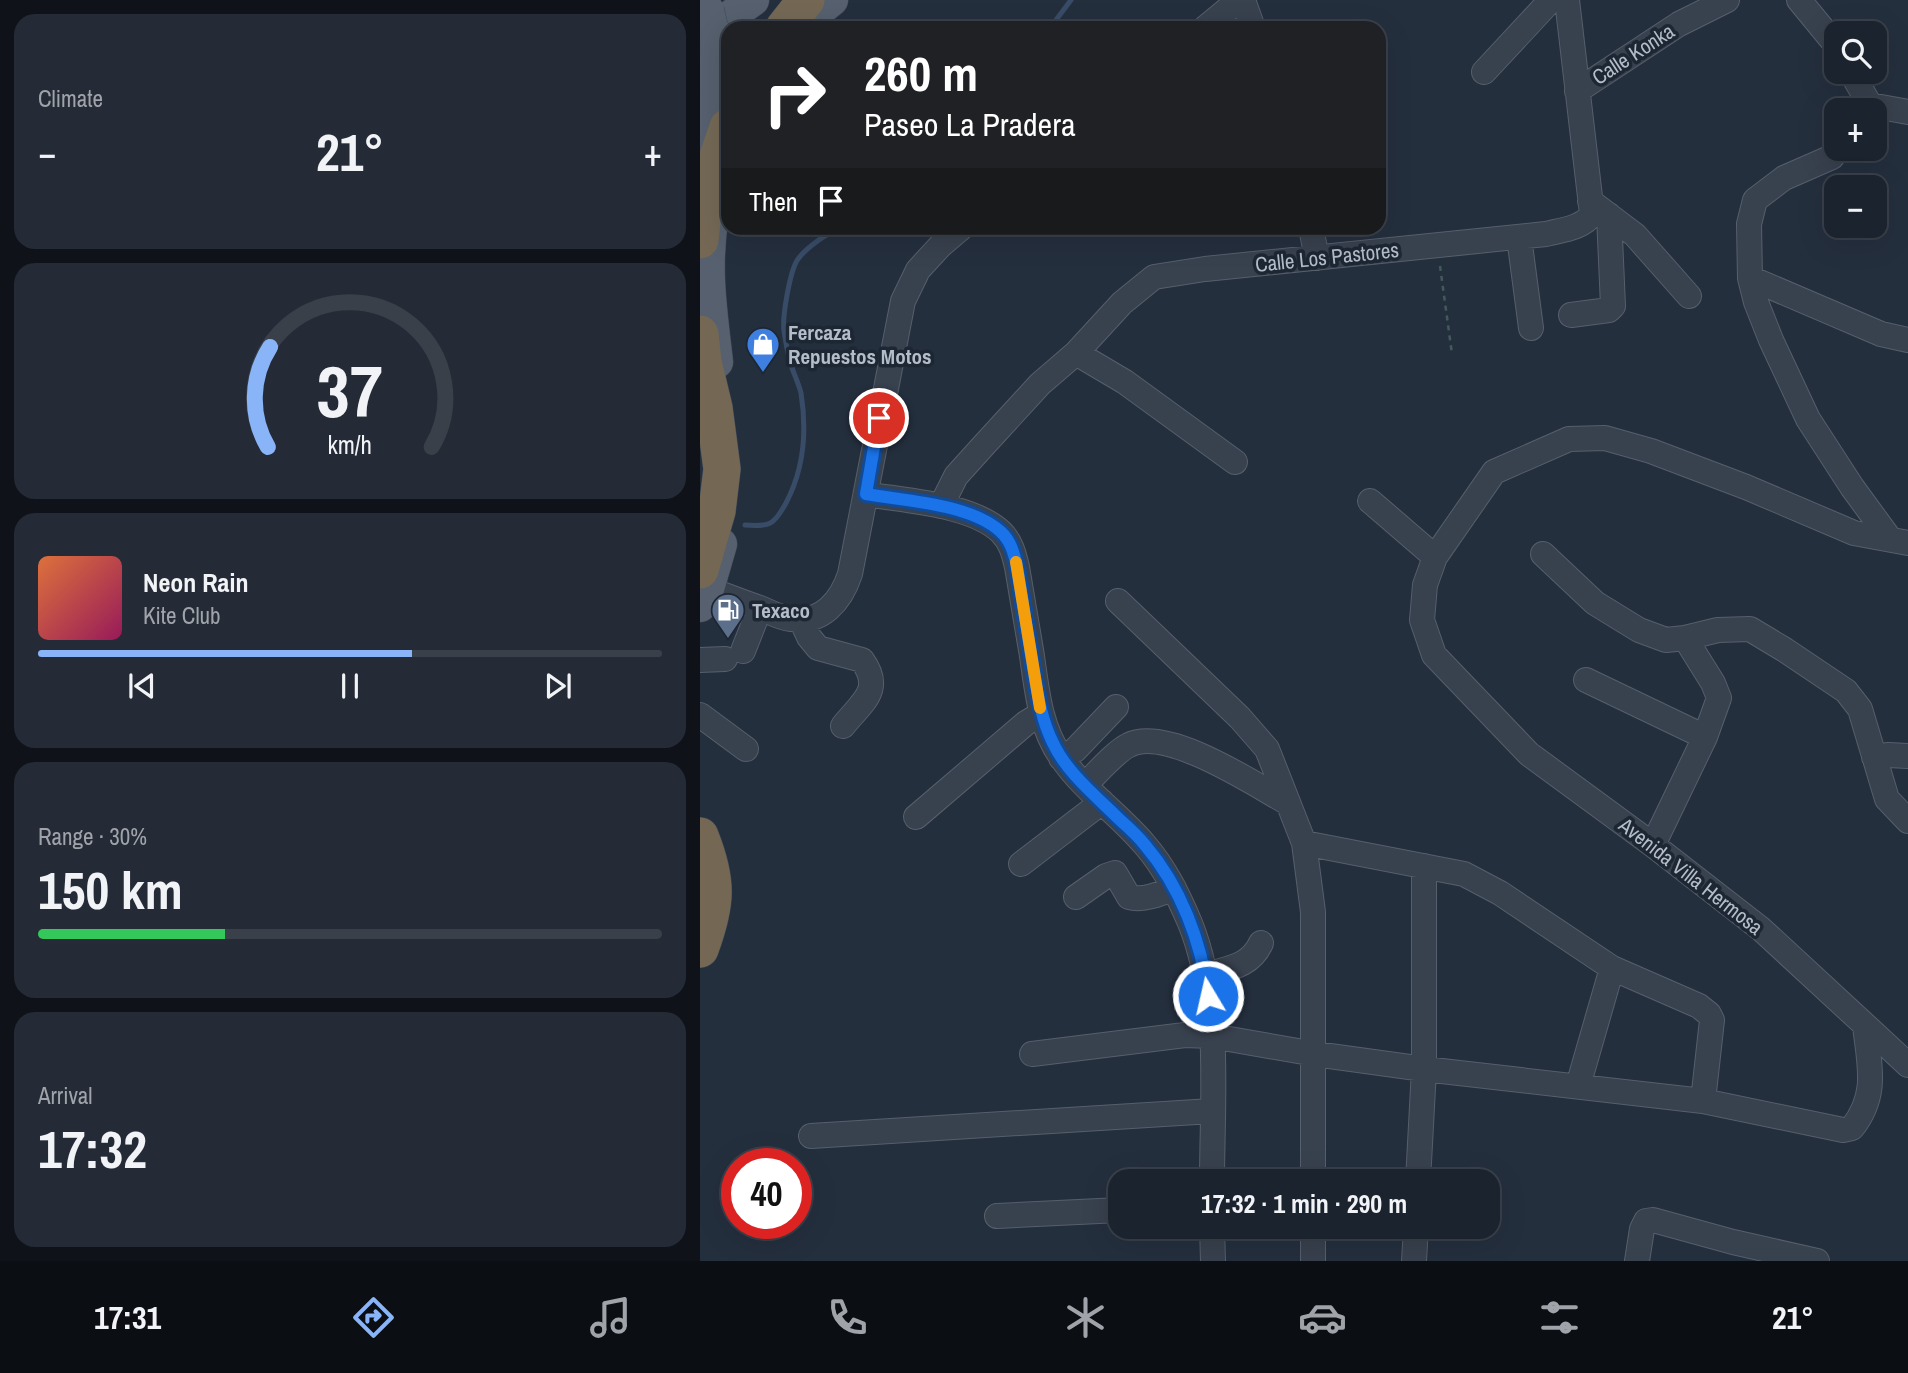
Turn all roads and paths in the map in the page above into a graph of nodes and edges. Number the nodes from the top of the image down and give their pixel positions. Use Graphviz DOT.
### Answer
graph roads {
  1 [pos="753,0"];
  2 [pos="1241,0"];
  3 [pos="1551,0"];
  4 [pos="1567,0"];
  5 [pos="1727,0"];
  6 [pos="1799,0"];
  7 [pos="709,5"];
  8 [pos="724,21"];
  9 [pos="1214,21"];
  10 [pos="1250,21"];
  11 [pos="721,27"];
  12 [pos="1824,30"];
  13 [pos="712,44"];
  14 [pos="1484,72"];
  15 [pos="1577,91"];
  16 [pos="1887,110"];
  17 [pos="1908,112"];
  18 [pos="721,148"];
  19 [pos="1824,160"];
  20 [pos="721,165"];
  21 [pos="1600,208"];
  22 [pos="953,235"];
  23 [pos="1312,235"];
  24 [pos="1519,237"];
  25 [pos="700,240"];
  26 [pos="1436,246"];
  27 [pos="1317,258"];
  28 [pos="1750,278"];
  29 [pos="1689,296"];
  30 [pos="700,305"];
  31 [pos="1571,315"];
  32 [pos="1531,328"];
  33 [pos="700,334"];
  34 [pos="1908,340"];
  35 [pos="1076,353"];
  36 [pos="1452,354"];
  37 [pos="717,370"];
  38 [pos="700,396"];
  39 [pos="702,440"];
  40 [pos="1235,462"];
  41 [pos="866,494"];
  42 [pos="1370,501"];
  43 [pos="941,506"];
  44 [pos="700,536"];
  45 [pos="1899,541"];
  46 [pos="1544,554"];
  47 [pos="1435,557"];
  48 [pos="703,589"];
  49 [pos="1118,601"];
  50 [pos="760,608"];
  51 [pos="801,620"];
  52 [pos="1685,638"];
  53 [pos="700,660"];
  54 [pos="1586,680"];
  55 [pos="1116,707"];
  56 [pos="1041,714"];
  57 [pos="700,715"];
  58 [pos="842,726"];
  59 [pos="1705,737"];
  60 [pos="747,749"];
  61 [pos="1908,756"];
  62 [pos="1874,757"];
  63 [pos="1061,758"];
  64 [pos="1093,793"];
  65 [pos="1288,803"];
  66 [pos="916,817"];
  67 [pos="1908,821"];
  68 [pos="700,836"];
  69 [pos="1304,843"];
  70 [pos="1653,845"];
  71 [pos="1021,864"];
  72 [pos="1424,866"];
  73 [pos="1174,888"];
  74 [pos="1076,897"];
  75 [pos="1261,943"];
  76 [pos="700,949"];
  77 [pos="1612,968"];
  78 [pos="1206,975"];
  79 [pos="1865,1025"];
  80 [pos="1212,1037"];
  81 [pos="1032,1054"];
  82 [pos="1315,1054"];
  83 [pos="1908,1065"];
  84 [pos="1424,1069"];
  85 [pos="1578,1086"];
  86 [pos="1703,1101"];
  87 [pos="1212,1111"];
  88 [pos="811,1136"];
  89 [pos="1212,1169"];
  90 [pos="1313,1169"];
  91 [pos="1419,1169"];
  92 [pos="1108,1211"];
  93 [pos="997,1216"];
  94 [pos="1212,1239"];
  95 [pos="1313,1239"];
  96 [pos="1415,1239"];
  97 [pos="1731,1251"];
  98 [pos="1213,1261"];
  99 [pos="1313,1261"];
  100 [pos="1414,1261"];
  101 [pos="1637,1261"];
  102 [pos="1818,1261"];
  1 -- 8 [label="main road"];
  2 -- 9 [label="street"];
  2 -- 10 [label="street"];
  3 -- 14 [label="street"];
  4 -- 15 [label="street"];
  5 -- 15 [label="street, Calle Konka"];
  6 -- 12 [label="street"];
  7 -- 13 [label="main road, bridge"];
  11 -- 13 [label="main road"];
  13 -- 20 [label="main road, bridge"];
  15 -- 21 [label="street"];
  16 -- 17 [label="street"];
  18 -- 25 [label="highway"];
  19 -- 28 [label="street"];
  20 -- 37 [label="main road"];
  21 -- 24 [label="street, Calle Los Pastores"];
  21 -- 29 [label="street"];
  21 -- 31 [label="street"];
  22 -- 41 [label="street"];
  23 -- 27 [label="street"];
  24 -- 26 [label="street, Calle Los Pastores"];
  24 -- 32 [label="street"];
  26 -- 27 [label="street, Calle Los Pastores"];
  26 -- 36 [label="path"];
  27 -- 35 [label="street, Calle Los Pastores"];
  28 -- 34 [label="street"];
  28 -- 45 [label="street"];
  30 -- 37 [label="main road"];
  33 -- 48 [label="highway"];
  35 -- 40 [label="street"];
  35 -- 43 [label="street, Calle Los Pastores"];
  37 -- 48 [label="main road"];
  38 -- 39 [label="main road"];
  39 -- 44 [label="main road"];
  41 -- 43 [label="street"];
  41 -- 51 [label="street"];
  42 -- 47 [label="street"];
  43 -- 56 [label="street"];
  45 -- 47 [label="street, Avenida Villa Hermosa"];
  46 -- 52 [label="street"];
  47 -- 70 [label="street, Avenida Villa Hermosa"];
  48 -- 50 [label="street"];
  49 -- 65 [label="street"];
  50 -- 51 [label="street"];
  50 -- 53 [label="street"];
  51 -- 58 [label="street"];
  52 -- 59 [label="street"];
  52 -- 62 [label="street"];
  54 -- 59 [label="street"];
  55 -- 63 [label="street"];
  56 -- 63 [label="street"];
  56 -- 66 [label="street"];
  57 -- 60 [label="street"];
  59 -- 70 [label="street"];
  61 -- 62 [label="street"];
  62 -- 67 [label="street"];
  63 -- 64 [label="street"];
  64 -- 65 [label="street"];
  64 -- 71 [label="street"];
  64 -- 73 [label="street"];
  65 -- 69 [label="street"];
  68 -- 76 [label="highway"];
  69 -- 72 [label="street"];
  69 -- 82 [label="street"];
  70 -- 79 [label="street, Avenida Villa Hermosa"];
  72 -- 77 [label="street"];
  72 -- 84 [label="street"];
  73 -- 74 [label="street"];
  73 -- 78 [label="street"];
  75 -- 78 [label="street"];
  77 -- 85 [label="street"];
  77 -- 86 [label="street"];
  78 -- 80 [label="street"];
  79 -- 83 [label="street, Avenida Villa Hermosa"];
  79 -- 86 [label="street"];
  80 -- 81 [label="street"];
  80 -- 82 [label="street"];
  80 -- 87 [label="street"];
  82 -- 84 [label="street"];
  82 -- 90 [label="street"];
  84 -- 85 [label="street"];
  84 -- 91 [label="street"];
  85 -- 86 [label="street"];
  87 -- 88 [label="street"];
  87 -- 89 [label="street"];
  92 -- 93 [label="street"];
  94 -- 98 [label="street"];
  95 -- 99 [label="street"];
  96 -- 100 [label="street"];
  97 -- 101 [label="street"];
  97 -- 102 [label="street"];
}
